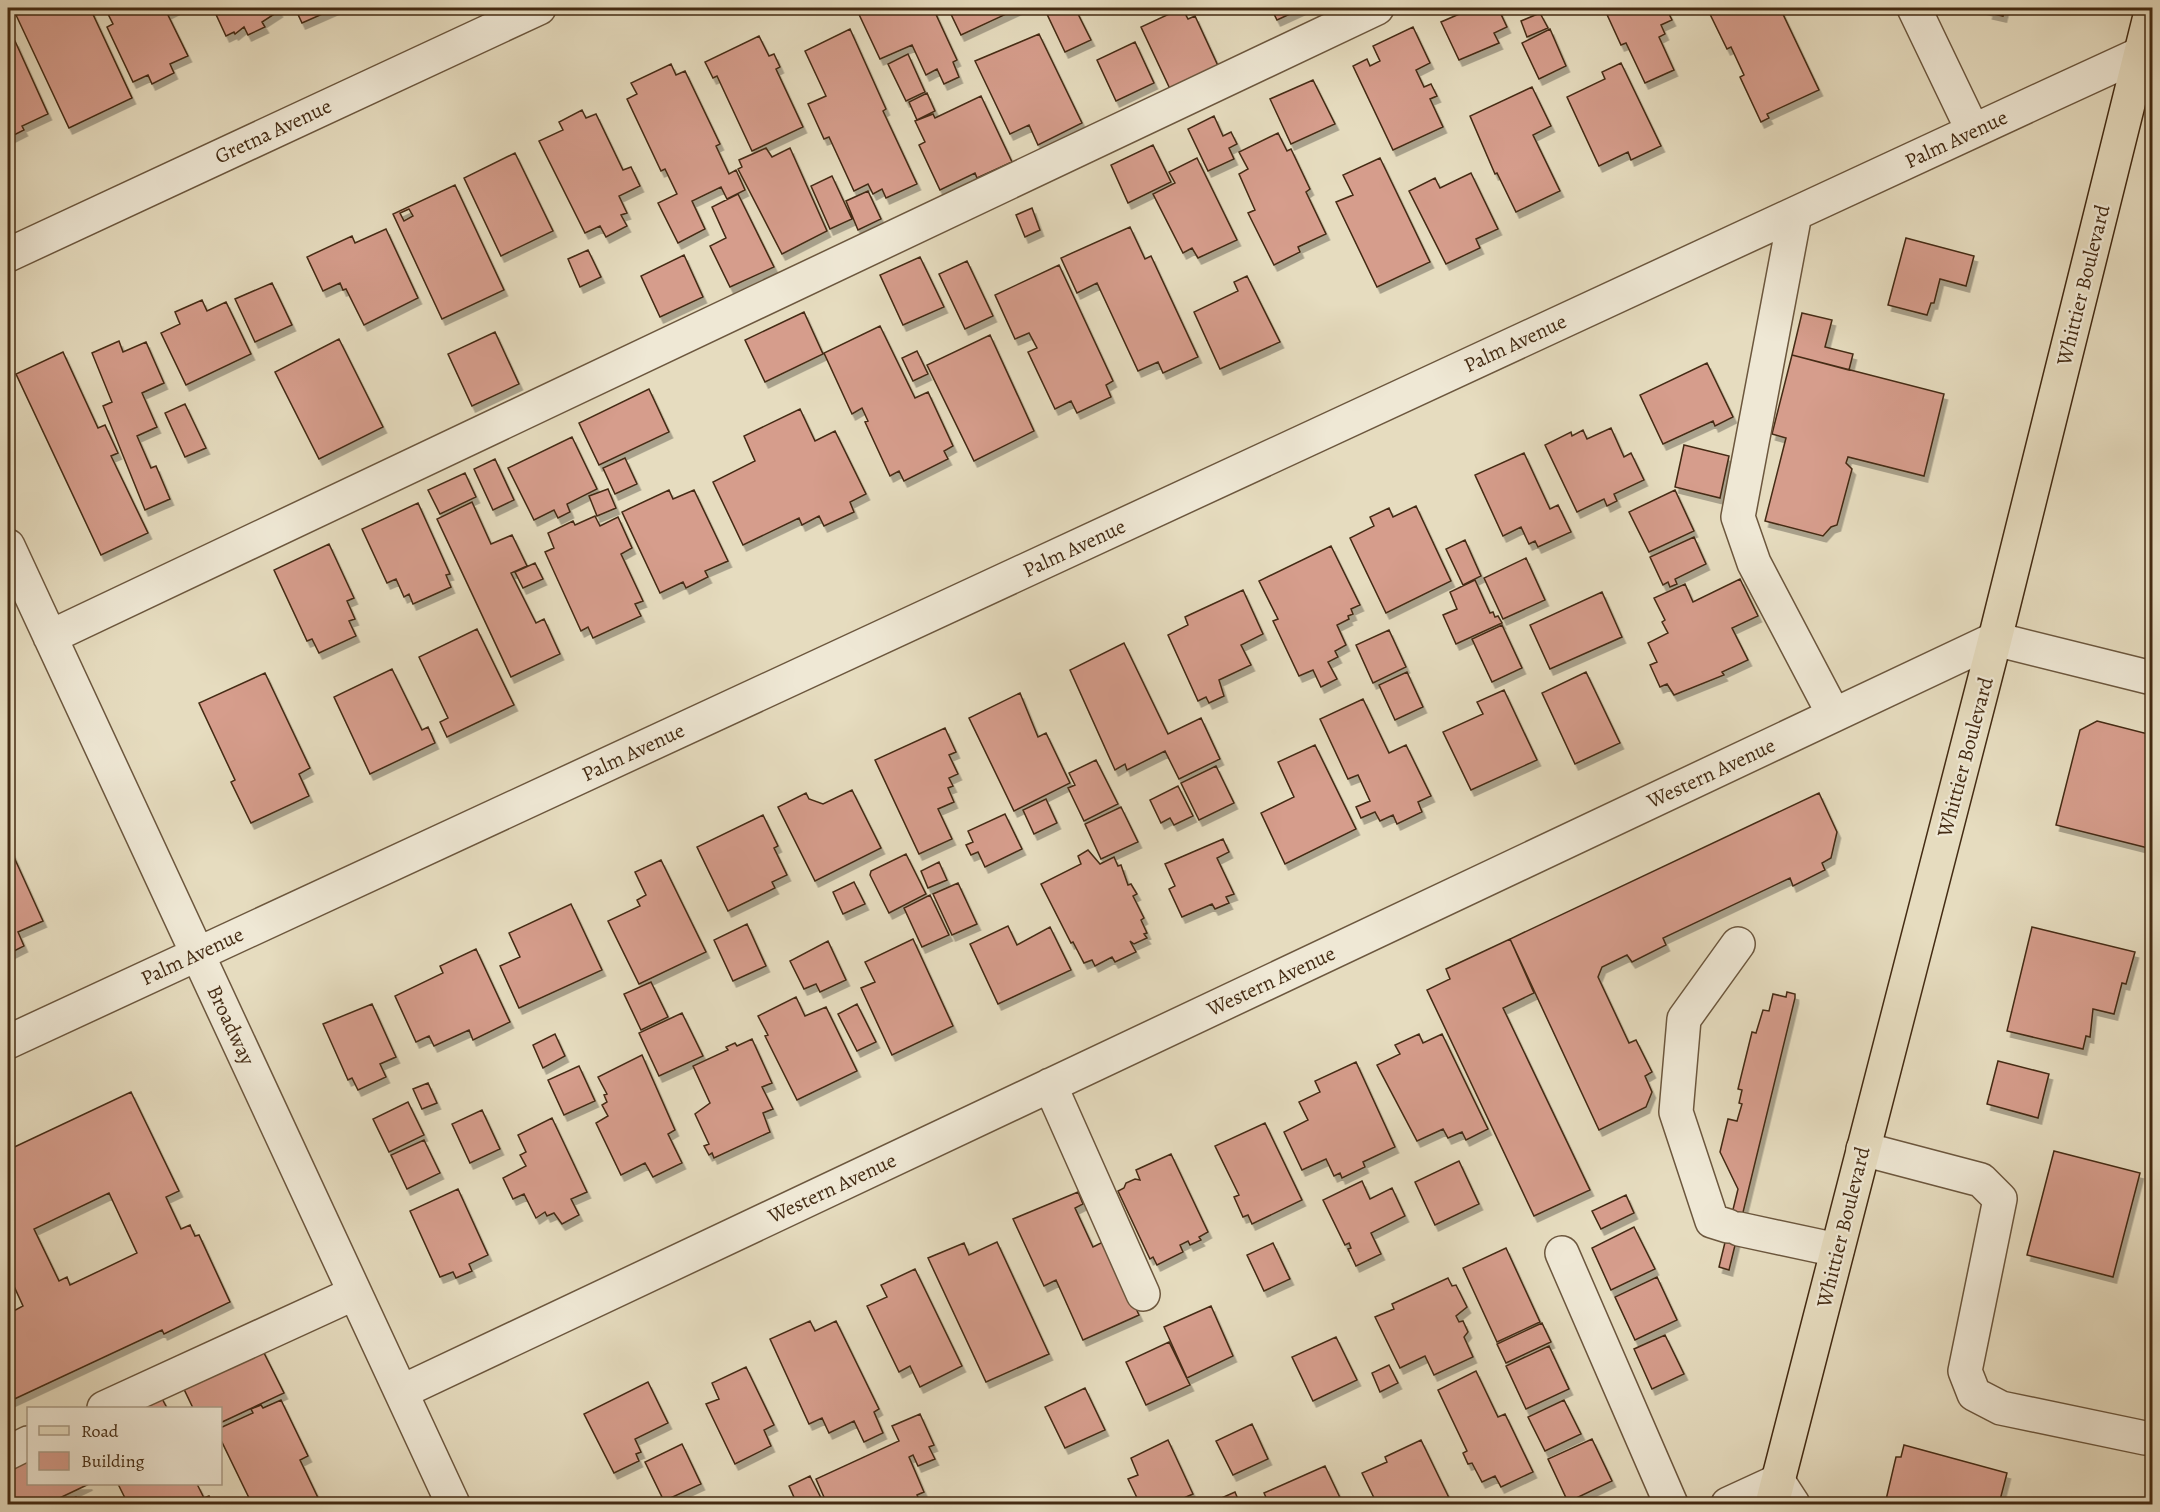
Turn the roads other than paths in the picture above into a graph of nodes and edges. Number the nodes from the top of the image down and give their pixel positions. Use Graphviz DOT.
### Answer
graph roads {
  1 [pos="539,8"];
  2 [pos="1377,8"];
  3 [pos="1914,8"];
  4 [pos="2152,8"];
  5 [pos="2146,56"];
  6 [pos="1973,131"];
  7 [pos="1795,214"];
  8 [pos="8,255"];
  9 [pos="8,546"];
  10 [pos="50,637"];
  11 [pos="1995,639"];
  12 [pos="2152,678"];
  13 [pos="1834,715"];
  14 [pos="1738,944"];
  15 [pos="197,953"];
  16 [pos="8,1042"];
  17 [pos="1050,1085"];
  18 [pos="1863,1149"];
  19 [pos="1837,1251"];
  20 [pos="1562,1253"];
  21 [pos="355,1293"];
  22 [pos="1143,1294"];
  23 [pos="401,1392"];
  24 [pos="106,1407"];
  25 [pos="2145,1438"];
  26 [pos="27,1444"];
  27 [pos="8,1453"];
  28 [pos="1781,1497"];
  29 [pos="453,1504"];
  30 [pos="1671,1504"];
  31 [pos="1728,1504"];
  1 -- 8 [label="street, Gretna Avenue"];
  2 -- 10 [label="street"];
  3 -- 6 [label="street"];
  4 -- 5 [label="main road, Whittier Boulevard"];
  5 -- 6 [label="street, Palm Avenue"];
  5 -- 11 [label="main road, Whittier Boulevard"];
  6 -- 7 [label="street, Palm Avenue"];
  7 -- 13 [label="street"];
  7 -- 15 [label="street, Palm Avenue"];
  9 -- 10 [label="street, Broadway"];
  10 -- 15 [label="street, Broadway"];
  11 -- 12 [label="street"];
  11 -- 13 [label="street, Western Avenue"];
  11 -- 18 [label="main road, Whittier Boulevard"];
  13 -- 17 [label="street, Western Avenue"];
  14 -- 19 [label="street"];
  15 -- 16 [label="street, Palm Avenue"];
  15 -- 21 [label="street, Broadway"];
  17 -- 22 [label="street"];
  17 -- 23 [label="street, Western Avenue"];
  18 -- 19 [label="main road, Whittier Boulevard"];
  18 -- 25 [label="street"];
  19 -- 28 [label="main road, Whittier Boulevard"];
  20 -- 30 [label="street"];
  21 -- 23 [label="street, Broadway"];
  21 -- 24 [label="street"];
  23 -- 29 [label="street, Broadway"];
  26 -- 27 [label="street"];
  28 -- 31 [label="street"];
}
